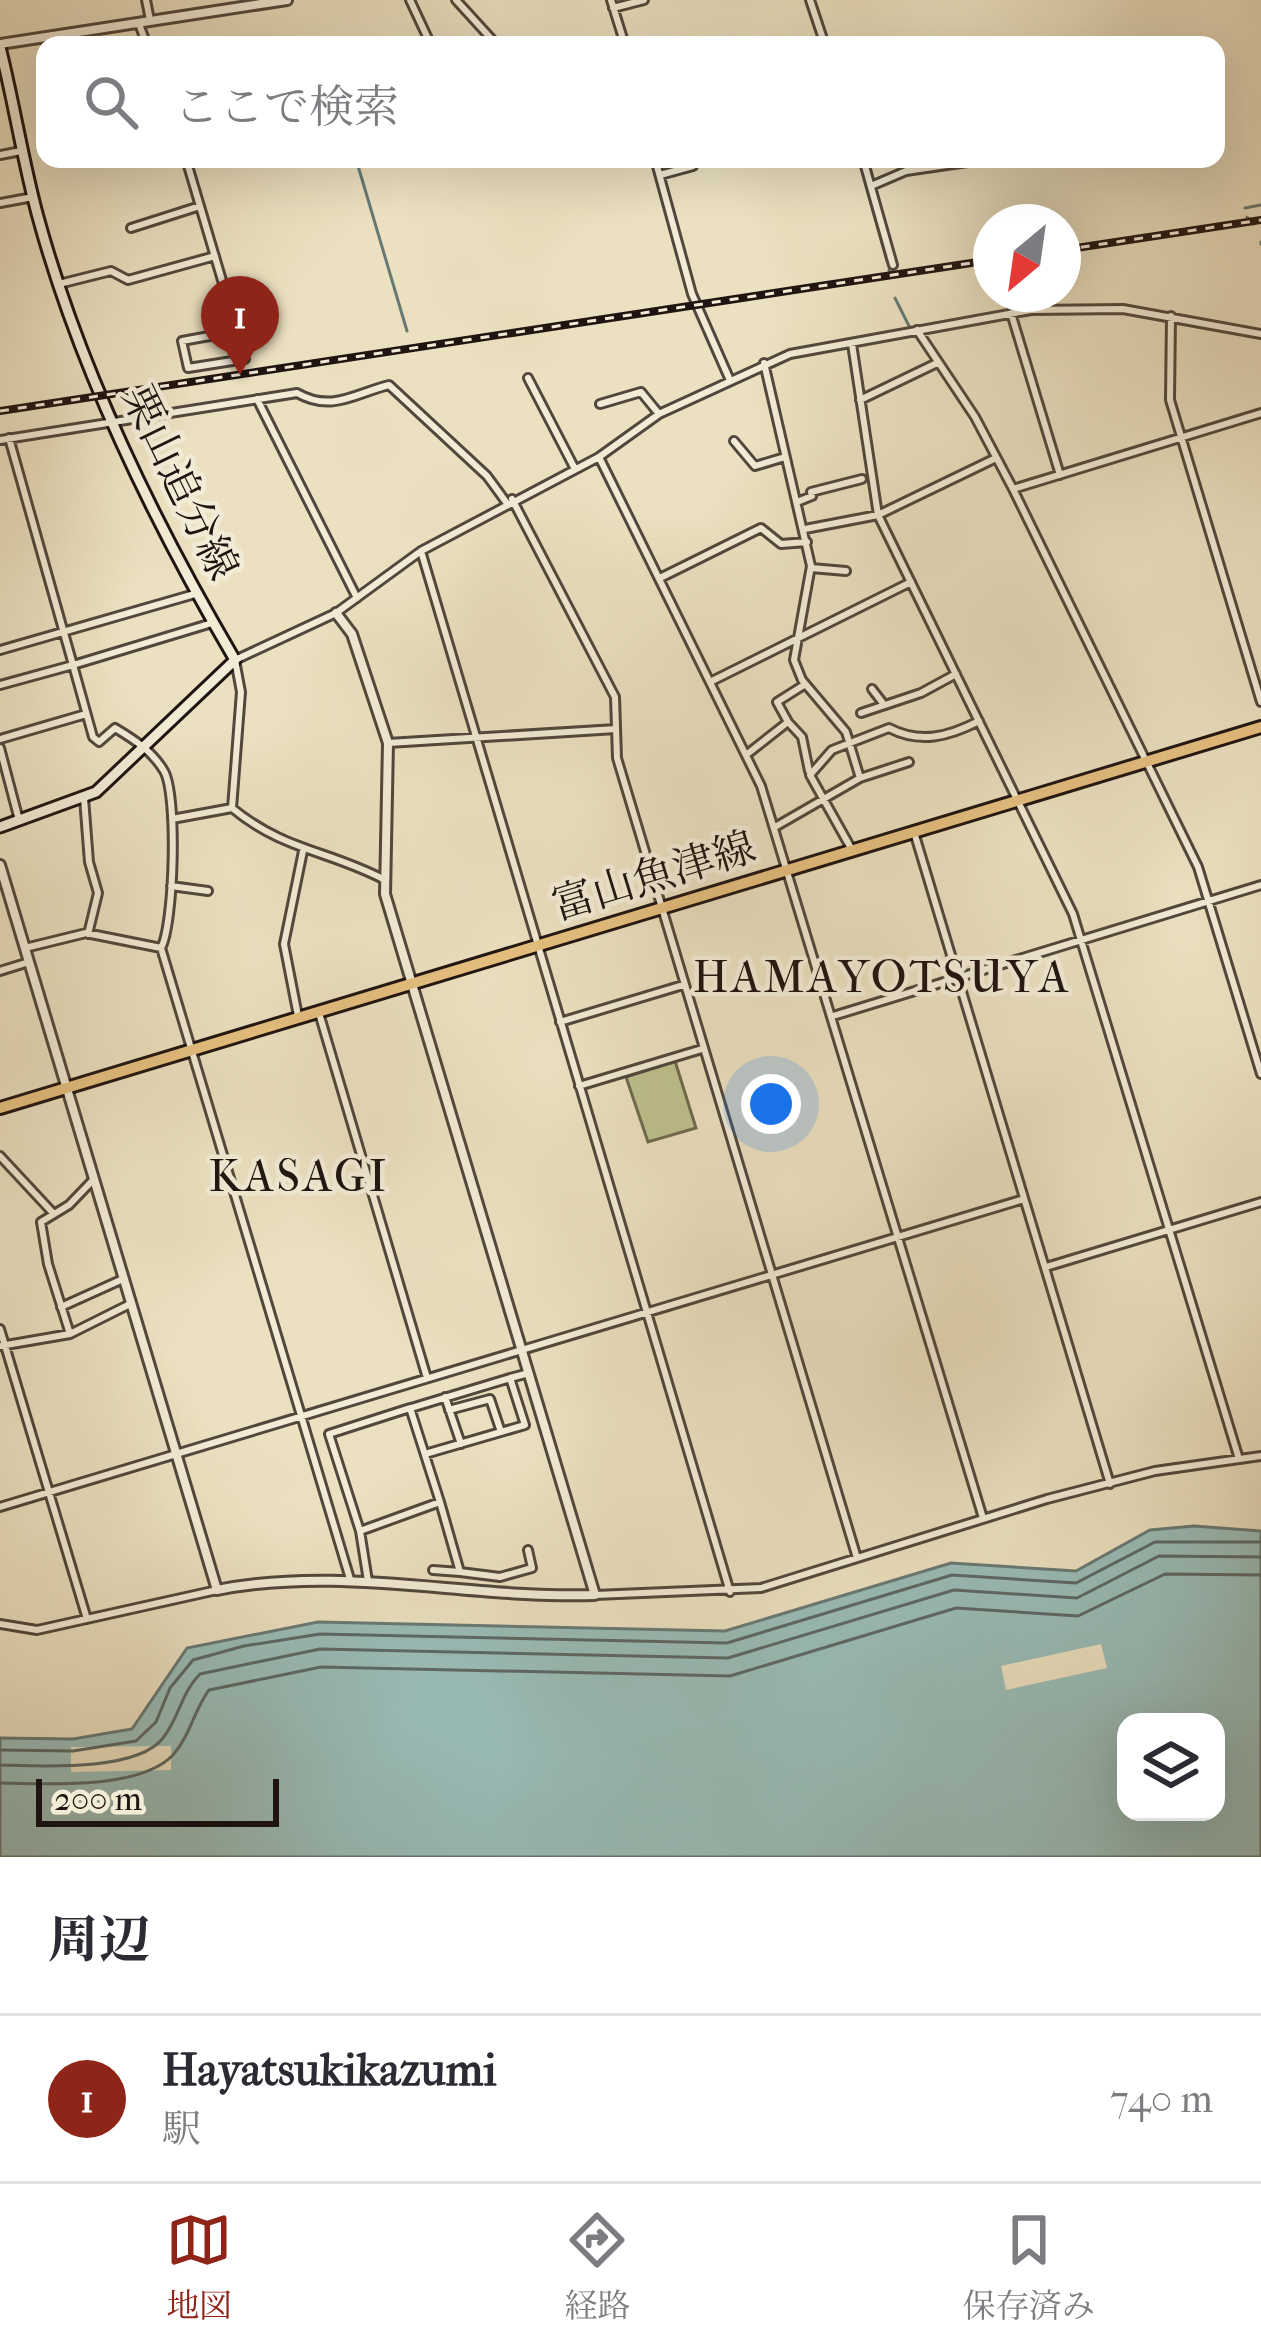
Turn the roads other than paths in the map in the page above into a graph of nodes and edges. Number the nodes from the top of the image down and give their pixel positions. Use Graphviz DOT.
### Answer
graph roads {
  1 [pos="146,0"];
  2 [pos="287,0"];
  3 [pos="410,0"];
  4 [pos="456,0"];
  5 [pos="644,0"];
  6 [pos="810,0"];
  7 [pos="612,4"];
  8 [pos="151,22"];
  9 [pos="139,24"];
  10 [pos="63,36"];
  11 [pos="144,36"];
  12 [pos="427,36"];
  13 [pos="489,36"];
  14 [pos="621,36"];
  15 [pos="822,36"];
  16 [pos="36,40"];
  17 [pos="0,46"];
  18 [pos="13,104"];
  19 [pos="0,106"];
  20 [pos="24,150"];
  21 [pos="0,155"];
  22 [pos="189,168"];
  23 [pos="657,168"];
  24 [pos="685,168"];
  25 [pos="866,168"];
  26 [pos="926,168"];
  27 [pos="659,175"];
  28 [pos="871,186"];
  29 [pos="33,197"];
  30 [pos="0,203"];
  31 [pos="200,206"];
  32 [pos="131,228"];
  33 [pos="215,256"];
  34 [pos="893,265"];
  35 [pos="59,284"];
  36 [pos="1011,314"];
  37 [pos="1171,316"];
  38 [pos="917,330"];
  39 [pos="1261,334"];
  40 [pos="852,344"];
  41 [pos="245,359"];
  42 [pos="937,362"];
  43 [pos="764,363"];
  44 [pos="528,378"];
  45 [pos="729,378"];
  46 [pos="257,399"];
  47 [pos="860,400"];
  48 [pos="600,404"];
  49 [pos="1261,413"];
  50 [pos="659,415"];
  51 [pos="112,421"];
  52 [pos="1183,436"];
  53 [pos="4,439"];
  54 [pos="734,441"];
  55 [pos="599,457"];
  56 [pos="785,457"];
  57 [pos="997,458"];
  58 [pos="575,469"];
  59 [pos="1060,475"];
  60 [pos="862,478"];
  61 [pos="1013,489"];
  62 [pos="509,501"];
  63 [pos="796,502"];
  64 [pos="878,515"];
  65 [pos="805,529"];
  66 [pos="807,542"];
  67 [pos="421,551"];
  68 [pos="811,568"];
  69 [pos="846,571"];
  70 [pos="659,579"];
  71 [pos="911,582"];
  72 [pos="198,593"];
  73 [pos="357,598"];
  74 [pos="336,613"];
  75 [pos="214,623"];
  76 [pos="63,632"];
  77 [pos="795,638"];
  78 [pos="0,650"];
  79 [pos="235,660"];
  80 [pos="73,664"];
  81 [pos="956,674"];
  82 [pos="710,682"];
  83 [pos="805,684"];
  84 [pos="0,685"];
  85 [pos="872,689"];
  86 [pos="882,702"];
  87 [pos="1261,702"];
  88 [pos="861,713"];
  89 [pos="86,714"];
  90 [pos="979,721"];
  91 [pos="788,722"];
  92 [pos="1261,727"];
  93 [pos="616,729"];
  94 [pos="473,737"];
  95 [pos="388,743"];
  96 [pos="0,744"];
  97 [pos="852,745"];
  98 [pos="146,747"];
  99 [pos="746,755"];
  100 [pos="909,762"];
  101 [pos="1147,763"];
  102 [pos="810,775"];
  103 [pos="860,778"];
  104 [pos="83,798"];
  105 [pos="1018,800"];
  106 [pos="824,801"];
  107 [pos="232,808"];
  108 [pos="20,820"];
  109 [pos="172,820"];
  110 [pos="775,826"];
  111 [pos="0,827"];
  112 [pos="914,832"];
  113 [pos="852,850"];
  114 [pos="303,851"];
  115 [pos="0,865"];
  116 [pos="788,868"];
  117 [pos="385,880"];
  118 [pos="1261,885"];
  119 [pos="171,886"];
  120 [pos="208,891"];
  121 [pos="1209,901"];
  122 [pos="660,908"];
  123 [pos="88,934"];
  124 [pos="1082,940"];
  125 [pos="537,946"];
  126 [pos="25,948"];
  127 [pos="161,948"];
  128 [pos="29,962"];
  129 [pos="0,971"];
  130 [pos="958,977"];
  131 [pos="412,984"];
  132 [pos="684,984"];
  133 [pos="318,1011"];
  134 [pos="298,1016"];
  135 [pos="833,1016"];
  136 [pos="560,1022"];
  137 [pos="1257,1044"];
  138 [pos="703,1048"];
  139 [pos="190,1050"];
  140 [pos="1261,1074"];
  141 [pos="579,1086"];
  142 [pos="66,1089"];
  143 [pos="0,1108"];
  144 [pos="0,1156"];
  145 [pos="93,1180"];
  146 [pos="1024,1199"];
  147 [pos="1261,1202"];
  148 [pos="53,1213"];
  149 [pos="1171,1229"];
  150 [pos="900,1238"];
  151 [pos="1046,1267"];
  152 [pos="772,1275"];
  153 [pos="123,1279"];
  154 [pos="130,1304"];
  155 [pos="61,1307"];
  156 [pos="647,1312"];
  157 [pos="0,1329"];
  158 [pos="70,1334"];
  159 [pos="2,1345"];
  160 [pos="522,1348"];
  161 [pos="529,1373"];
  162 [pos="427,1378"];
  163 [pos="511,1378"];
  164 [pos="485,1385"];
  165 [pos="445,1397"];
  166 [pos="490,1399"];
  167 [pos="410,1408"];
  168 [pos="449,1410"];
  169 [pos="300,1414"];
  170 [pos="501,1432"];
  171 [pos="461,1444"];
  172 [pos="425,1454"];
  173 [pos="175,1456"];
  174 [pos="1261,1456"];
  175 [pos="1239,1460"];
  176 [pos="1110,1484"];
  177 [pos="50,1492"];
  178 [pos="440,1502"];
  179 [pos="0,1507"];
  180 [pos="983,1518"];
  181 [pos="360,1531"];
  182 [pos="528,1550"];
  183 [pos="857,1558"];
  184 [pos="433,1570"];
  185 [pos="460,1572"];
  186 [pos="350,1579"];
  187 [pos="368,1581"];
  188 [pos="217,1590"];
  189 [pos="730,1592"];
  190 [pos="595,1595"];
  191 [pos="87,1619"];
  192 [pos="0,1624"];
  1 -- 8 [label="street"];
  2 -- 8 [label="street"];
  3 -- 12 [label="street"];
  4 -- 13 [label="street"];
  5 -- 7 [label="street"];
  6 -- 15 [label="street"];
  7 -- 14 [label="street"];
  8 -- 9 [label="street"];
  9 -- 10 [label="street"];
  9 -- 11 [label="street"];
  16 -- 17 [label="street"];
  17 -- 18 [label="main road, 栗山追分線"];
  18 -- 19 [label="street"];
  18 -- 20 [label="main road, 栗山追分線"];
  20 -- 21 [label="street"];
  20 -- 29 [label="main road, 栗山追分線"];
  22 -- 31 [label="street"];
  23 -- 27 [label="street"];
  24 -- 27 [label="street"];
  25 -- 28 [label="street"];
  26 -- 28 [label="street"];
  27 -- 45 [label="street"];
  28 -- 34 [label="street"];
  29 -- 30 [label="street"];
  29 -- 35 [label="main road, 栗山追分線"];
  31 -- 32 [label="street"];
  31 -- 33 [label="street"];
  33 -- 35 [label="street"];
  33 -- 41 [label="street"];
  35 -- 51 [label="main road, 栗山追分線"];
  36 -- 37 [label="street"];
  36 -- 38 [label="street"];
  36 -- 59 [label="street"];
  37 -- 39 [label="street"];
  37 -- 52 [label="street"];
  38 -- 40 [label="street"];
  38 -- 42 [label="street"];
  40 -- 43 [label="street"];
  40 -- 47 [label="street"];
  42 -- 47 [label="street"];
  42 -- 57 [label="street"];
  43 -- 45 [label="street"];
  43 -- 56 [label="street"];
  44 -- 58 [label="street"];
  45 -- 50 [label="street"];
  46 -- 51 [label="street"];
  46 -- 62 [label="street"];
  46 -- 73 [label="street"];
  47 -- 64 [label="street"];
  48 -- 50 [label="street"];
  49 -- 52 [label="street"];
  50 -- 55 [label="street"];
  51 -- 53 [label="street"];
  51 -- 72 [label="main road, 栗山追分線"];
  52 -- 59 [label="street"];
  52 -- 87 [label="street"];
  53 -- 76 [label="street"];
  54 -- 56 [label="street"];
  55 -- 58 [label="street"];
  55 -- 70 [label="street"];
  56 -- 63 [label="street"];
  57 -- 61 [label="street"];
  57 -- 64 [label="street"];
  58 -- 62 [label="street"];
  59 -- 61 [label="street"];
  60 -- 63 [label="street"];
  61 -- 101 [label="street"];
  62 -- 67 [label="street"];
  62 -- 93 [label="street"];
  63 -- 65 [label="street"];
  64 -- 65 [label="street"];
  64 -- 71 [label="street"];
  65 -- 66 [label="street"];
  66 -- 68 [label="street"];
  66 -- 70 [label="street"];
  67 -- 73 [label="street"];
  67 -- 94 [label="street"];
  68 -- 69 [label="street"];
  68 -- 77 [label="street"];
  70 -- 82 [label="street"];
  71 -- 77 [label="street"];
  71 -- 81 [label="street"];
  72 -- 75 [label="main road, 栗山追分線"];
  72 -- 76 [label="street"];
  73 -- 74 [label="street"];
  74 -- 79 [label="street"];
  74 -- 95 [label="street"];
  75 -- 79 [label="main road, 栗山追分線"];
  75 -- 80 [label="street"];
  76 -- 78 [label="street"];
  76 -- 80 [label="street"];
  77 -- 82 [label="street"];
  77 -- 83 [label="street"];
  79 -- 98 [label="main road"];
  79 -- 107 [label="street"];
  80 -- 84 [label="street"];
  80 -- 89 [label="street"];
  81 -- 86 [label="street"];
  81 -- 90 [label="street"];
  82 -- 99 [label="street"];
  83 -- 91 [label="street"];
  83 -- 97 [label="street"];
  85 -- 86 [label="street"];
  86 -- 88 [label="street"];
  89 -- 96 [label="street"];
  89 -- 98 [label="street"];
  90 -- 97 [label="street"];
  90 -- 105 [label="street"];
  91 -- 99 [label="street"];
  91 -- 102 [label="street"];
  92 -- 101 [label="main road, 富山魚津線"];
  93 -- 94 [label="street"];
  93 -- 122 [label="street"];
  94 -- 95 [label="street"];
  94 -- 125 [label="street"];
  95 -- 117 [label="street"];
  96 -- 108 [label="street"];
  97 -- 102 [label="street"];
  97 -- 103 [label="street"];
  98 -- 104 [label="main road"];
  98 -- 109 [label="street"];
  99 -- 110 [label="street"];
  100 -- 103 [label="street"];
  101 -- 105 [label="main road, 富山魚津線"];
  101 -- 121 [label="street"];
  102 -- 106 [label="street"];
  103 -- 106 [label="street"];
  104 -- 108 [label="main road"];
  104 -- 123 [label="street"];
  105 -- 112 [label="main road, 富山魚津線"];
  105 -- 124 [label="street"];
  106 -- 110 [label="street"];
  106 -- 113 [label="street"];
  107 -- 109 [label="street"];
  107 -- 114 [label="street"];
  108 -- 111 [label="main road"];
  109 -- 119 [label="street"];
  110 -- 116 [label="street"];
  112 -- 113 [label="main road, 富山魚津線"];
  112 -- 130 [label="street"];
  113 -- 116 [label="main road, 富山魚津線"];
  114 -- 117 [label="street"];
  114 -- 134 [label="street"];
  115 -- 126 [label="street"];
  116 -- 122 [label="main road, 富山魚津線"];
  116 -- 135 [label="street"];
  117 -- 131 [label="street"];
  118 -- 121 [label="street"];
  119 -- 120 [label="street"];
  119 -- 127 [label="street"];
  121 -- 124 [label="street"];
  121 -- 137 [label="street"];
  122 -- 125 [label="main road, 富山魚津線"];
  122 -- 132 [label="street"];
  123 -- 126 [label="street"];
  123 -- 127 [label="street"];
  124 -- 130 [label="street"];
  124 -- 149 [label="street"];
  125 -- 131 [label="main road, 富山魚津線"];
  125 -- 136 [label="street"];
  126 -- 128 [label="street"];
  127 -- 139 [label="street"];
  128 -- 129 [label="street"];
  128 -- 142 [label="street"];
  130 -- 135 [label="street"];
  130 -- 146 [label="street"];
  131 -- 133 [label="main road, 富山魚津線"];
  131 -- 160 [label="street"];
  132 -- 136 [label="street"];
  132 -- 138 [label="street"];
  133 -- 134 [label="main road, 富山魚津線"];
  133 -- 162 [label="street"];
  134 -- 139 [label="main road, 富山魚津線"];
  135 -- 150 [label="street"];
  136 -- 141 [label="street"];
  137 -- 140 [label="street"];
  138 -- 141 [label="street"];
  138 -- 152 [label="street"];
  139 -- 142 [label="main road, 富山魚津線"];
  139 -- 169 [label="street"];
  141 -- 156 [label="street"];
  142 -- 143 [label="main road, 富山魚津線"];
  142 -- 145 [label="street"];
  144 -- 148 [label="street"];
  145 -- 148 [label="street"];
  145 -- 153 [label="street"];
  146 -- 150 [label="street"];
  146 -- 151 [label="street"];
  147 -- 149 [label="street"];
  148 -- 155 [label="street"];
  149 -- 151 [label="street"];
  149 -- 175 [label="street"];
  150 -- 152 [label="street"];
  150 -- 180 [label="street"];
  151 -- 176 [label="street"];
  152 -- 156 [label="street"];
  152 -- 183 [label="street"];
  153 -- 154 [label="street"];
  153 -- 155 [label="street"];
  154 -- 158 [label="street"];
  154 -- 173 [label="street"];
  155 -- 158 [label="street"];
  156 -- 160 [label="street"];
  156 -- 189 [label="street"];
  157 -- 159 [label="street"];
  158 -- 159 [label="street"];
  159 -- 177 [label="street"];
  160 -- 161 [label="street"];
  160 -- 162 [label="street"];
  161 -- 163 [label="street"];
  161 -- 190 [label="street"];
  162 -- 169 [label="street"];
  163 -- 164 [label="street"];
  163 -- 170 [label="street"];
  164 -- 165 [label="street"];
  164 -- 166 [label="street"];
  165 -- 167 [label="street"];
  165 -- 168 [label="street"];
  166 -- 168 [label="street"];
  166 -- 170 [label="street"];
  167 -- 172 [label="street"];
  167 -- 181 [label="street"];
  168 -- 171 [label="street"];
  169 -- 173 [label="street"];
  169 -- 186 [label="street"];
  170 -- 171 [label="street"];
  171 -- 172 [label="street"];
  172 -- 178 [label="street"];
  173 -- 177 [label="street"];
  173 -- 188 [label="street"];
  174 -- 175 [label="street"];
  175 -- 176 [label="street"];
  176 -- 180 [label="street"];
  177 -- 179 [label="street"];
  177 -- 191 [label="street"];
  178 -- 181 [label="street"];
  178 -- 185 [label="street"];
  180 -- 183 [label="street"];
  181 -- 187 [label="street"];
  182 -- 185 [label="street"];
  183 -- 189 [label="street"];
  184 -- 185 [label="street"];
  186 -- 187 [label="street"];
  186 -- 188 [label="street"];
  187 -- 190 [label="street"];
  188 -- 191 [label="street"];
  189 -- 190 [label="street"];
  191 -- 192 [label="street"];
}
